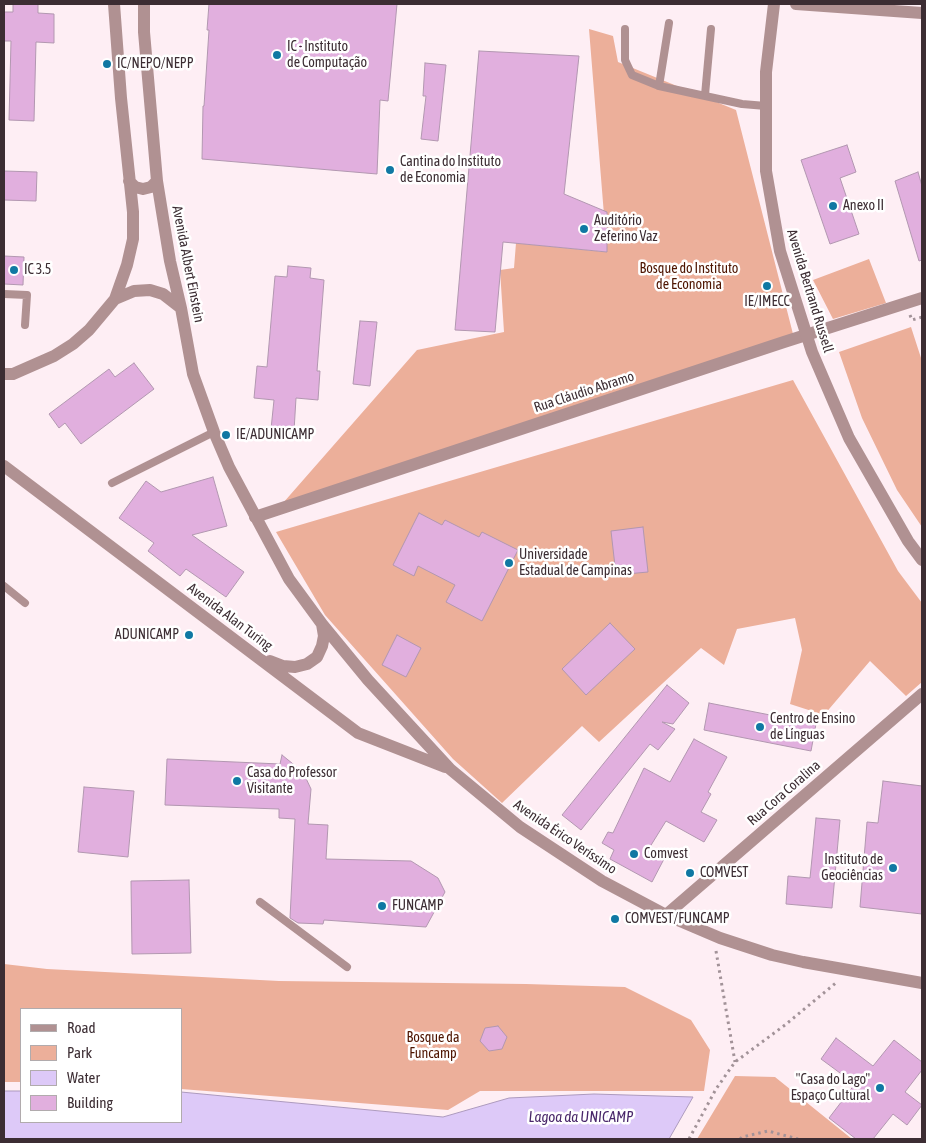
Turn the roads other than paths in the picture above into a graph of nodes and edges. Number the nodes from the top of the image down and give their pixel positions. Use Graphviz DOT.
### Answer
graph roads {
  1 [pos="114,4"];
  2 [pos="144,4"];
  3 [pos="774,4"];
  4 [pos="796,4"];
  5 [pos="922,13"];
  6 [pos="669,23"];
  7 [pos="625,29"];
  8 [pos="712,29"];
  9 [pos="659,86"];
  10 [pos="705,95"];
  11 [pos="766,106"];
  12 [pos="129,181"];
  13 [pos="157,181"];
  14 [pos="4,294"];
  15 [pos="922,298"];
  16 [pos="115,299"];
  17 [pos="181,308"];
  18 [pos="25,325"];
  19 [pos="806,334"];
  20 [pos="7,377"];
  21 [pos="214,432"];
  22 [pos="4,466"];
  23 [pos="112,483"];
  24 [pos="255,517"];
  25 [pos="922,560"];
  26 [pos="4,586"];
  27 [pos="25,603"];
  28 [pos="322,624"];
  29 [pos="259,656"];
  30 [pos="922,694"];
  31 [pos="450,769"];
  32 [pos="260,902"];
  33 [pos="666,914"];
  34 [pos="347,967"];
  35 [pos="922,983"];
  1 -- 12 [label="street"];
  2 -- 13 [label="street, Avenida Albert Einstein"];
  3 -- 11 [label="street, Avenida Bertrand Russell"];
  4 -- 5 [label="street"];
  6 -- 9 [label="lane"];
  7 -- 9 [label="lane"];
  8 -- 10 [label="lane"];
  9 -- 10 [label="lane"];
  10 -- 11 [label="lane"];
  11 -- 19 [label="street, Avenida Bertrand Russell"];
  12 -- 13 [label="street"];
  12 -- 16 [label="street"];
  13 -- 17 [label="street, Avenida Albert Einstein"];
  14 -- 18 [label="lane"];
  15 -- 19 [label="street, Rua Cláudio Abramo"];
  16 -- 17 [label="street"];
  16 -- 20 [label="street"];
  17 -- 21 [label="street, Avenida Albert Einstein"];
  19 -- 24 [label="street, Rua Cláudio Abramo"];
  19 -- 25 [label="street, Avenida Bertrand Russell"];
  21 -- 23 [label="lane"];
  21 -- 24 [label="street, Avenida Albert Einstein"];
  22 -- 29 [label="street, Avenida Alan Turing"];
  24 -- 28 [label="street, Avenida Érico Veríssimo"];
  26 -- 27 [label="lane"];
  28 -- 29 [label="street"];
  28 -- 31 [label="street, Avenida Érico Veríssimo"];
  29 -- 31 [label="street, Avenida Alan Turing"];
  30 -- 33 [label="street, Rua Cora Coralina"];
  31 -- 33 [label="street, Avenida Érico Veríssimo"];
  32 -- 34 [label="lane"];
  33 -- 35 [label="street, Avenida Érico Veríssimo"];
}
